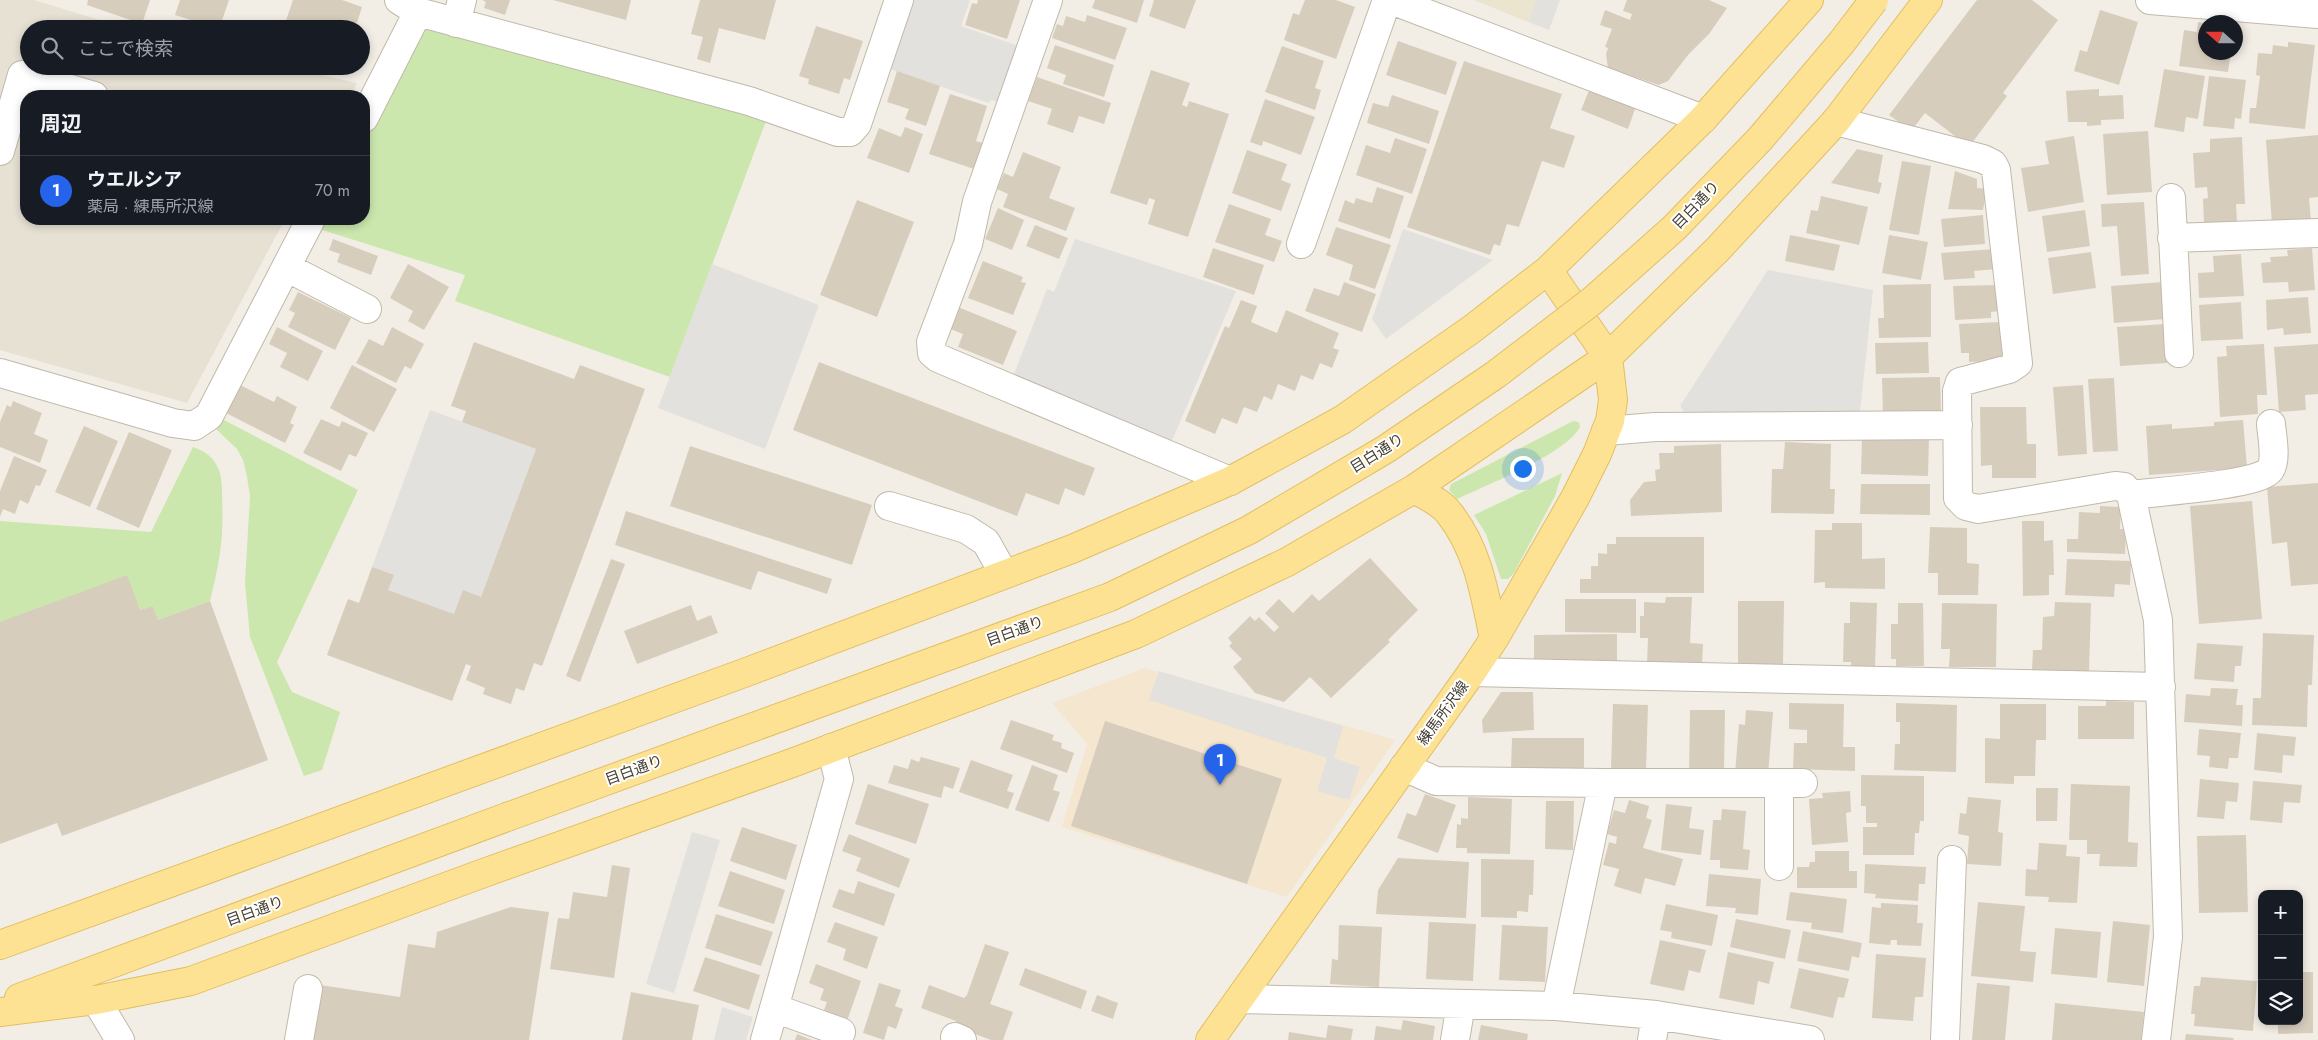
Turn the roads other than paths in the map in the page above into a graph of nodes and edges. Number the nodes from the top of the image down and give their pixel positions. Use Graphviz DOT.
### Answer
graph roads {
  1 [pos="899,0"];
  2 [pos="1048,0"];
  3 [pos="1389,0"];
  4 [pos="1809,0"];
  5 [pos="1874,0"];
  6 [pos="1928,0"];
  7 [pos="2150,0"];
  8 [pos="409,6"];
  9 [pos="459,11"];
  10 [pos="2318,14"];
  11 [pos="22,75"];
  12 [pos="22,75"];
  13 [pos="73,90"];
  14 [pos="370,103"];
  15 [pos="1703,119"];
  16 [pos="1836,121"];
  17 [pos="0,151"];
  18 [pos="2171,198"];
  19 [pos="308,225"];
  20 [pos="2318,233"];
  21 [pos="2172,238"];
  22 [pos="1301,244"];
  23 [pos="286,267"];
  24 [pos="1548,270"];
  25 [pos="367,309"];
  26 [pos="2179,354"];
  27 [pos="1608,357"];
  28 [pos="0,373"];
  29 [pos="2271,424"];
  30 [pos="1958,425"];
  31 [pos="1606,431"];
  32 [pos="1230,482"];
  33 [pos="1414,489"];
  34 [pos="2131,495"];
  35 [pos="889,506"];
  36 [pos="1004,574"];
  37 [pos="1494,639"];
  38 [pos="1472,672"];
  39 [pos="2161,687"];
  40 [pos="831,748"];
  41 [pos="1404,767"];
  42 [pos="1602,783"];
  43 [pos="1952,860"];
  44 [pos="1779,866"];
  45 [pos="0,945"];
  46 [pos="308,989"];
  47 [pos="1240,999"];
  48 [pos="96,1000"];
  49 [pos="1461,1004"];
  50 [pos="0,1006"];
  51 [pos="1556,1006"];
  52 [pos="774,1008"];
  53 [pos="0,1012"];
  54 [pos="1654,1027"];
  55 [pos="841,1032"];
  56 [pos="1799,1039"];
  57 [pos="120,1040"];
  58 [pos="300,1040"];
  59 [pos="765,1040"];
  60 [pos="1210,1040"];
  61 [pos="1455,1040"];
  62 [pos="1946,1040"];
  63 [pos="2156,1040"];
  1 -- 9 [label="street"];
  2 -- 32 [label="street"];
  3 -- 15 [label="street"];
  3 -- 22 [label="street"];
  4 -- 15 [label="main road"];
  5 -- 50 [label="main road, 目白通り, bridge"];
  6 -- 16 [label="main road"];
  7 -- 10 [label="street"];
  8 -- 9 [label="street"];
  8 -- 14 [label="street"];
  11 -- 17 [label="street"];
  12 -- 13 [label="street"];
  15 -- 24 [label="main road"];
  16 -- 27 [label="main road"];
  16 -- 30 [label="street"];
  18 -- 21 [label="street"];
  19 -- 23 [label="street"];
  20 -- 21 [label="street"];
  21 -- 26 [label="street"];
  23 -- 25 [label="street"];
  23 -- 28 [label="street"];
  24 -- 27 [label="main road"];
  24 -- 32 [label="main road"];
  27 -- 31 [label="main road, 練馬所沢線"];
  27 -- 33 [label="main road"];
  29 -- 34 [label="street"];
  30 -- 31 [label="street"];
  30 -- 34 [label="street"];
  31 -- 37 [label="main road, 練馬所沢線"];
  32 -- 36 [label="main road"];
  33 -- 37 [label="main road"];
  33 -- 40 [label="main road"];
  34 -- 39 [label="street"];
  35 -- 36 [label="street"];
  36 -- 45 [label="main road"];
  37 -- 38 [label="main road, 練馬所沢線"];
  38 -- 39 [label="street"];
  38 -- 41 [label="main road, 練馬所沢線"];
  39 -- 63 [label="street"];
  40 -- 48 [label="main road"];
  40 -- 52 [label="street"];
  41 -- 42 [label="street"];
  41 -- 47 [label="main road, 練馬所沢線"];
  42 -- 44 [label="street"];
  42 -- 51 [label="street"];
  43 -- 62 [label="street"];
  46 -- 58 [label="street"];
  47 -- 49 [label="street"];
  47 -- 60 [label="main road, 練馬所沢線"];
  48 -- 53 [label="main road"];
  48 -- 57 [label="street"];
  49 -- 51 [label="street"];
  49 -- 61 [label="street"];
  51 -- 54 [label="street"];
  52 -- 55 [label="street"];
  52 -- 59 [label="street"];
  54 -- 56 [label="street"];
}
